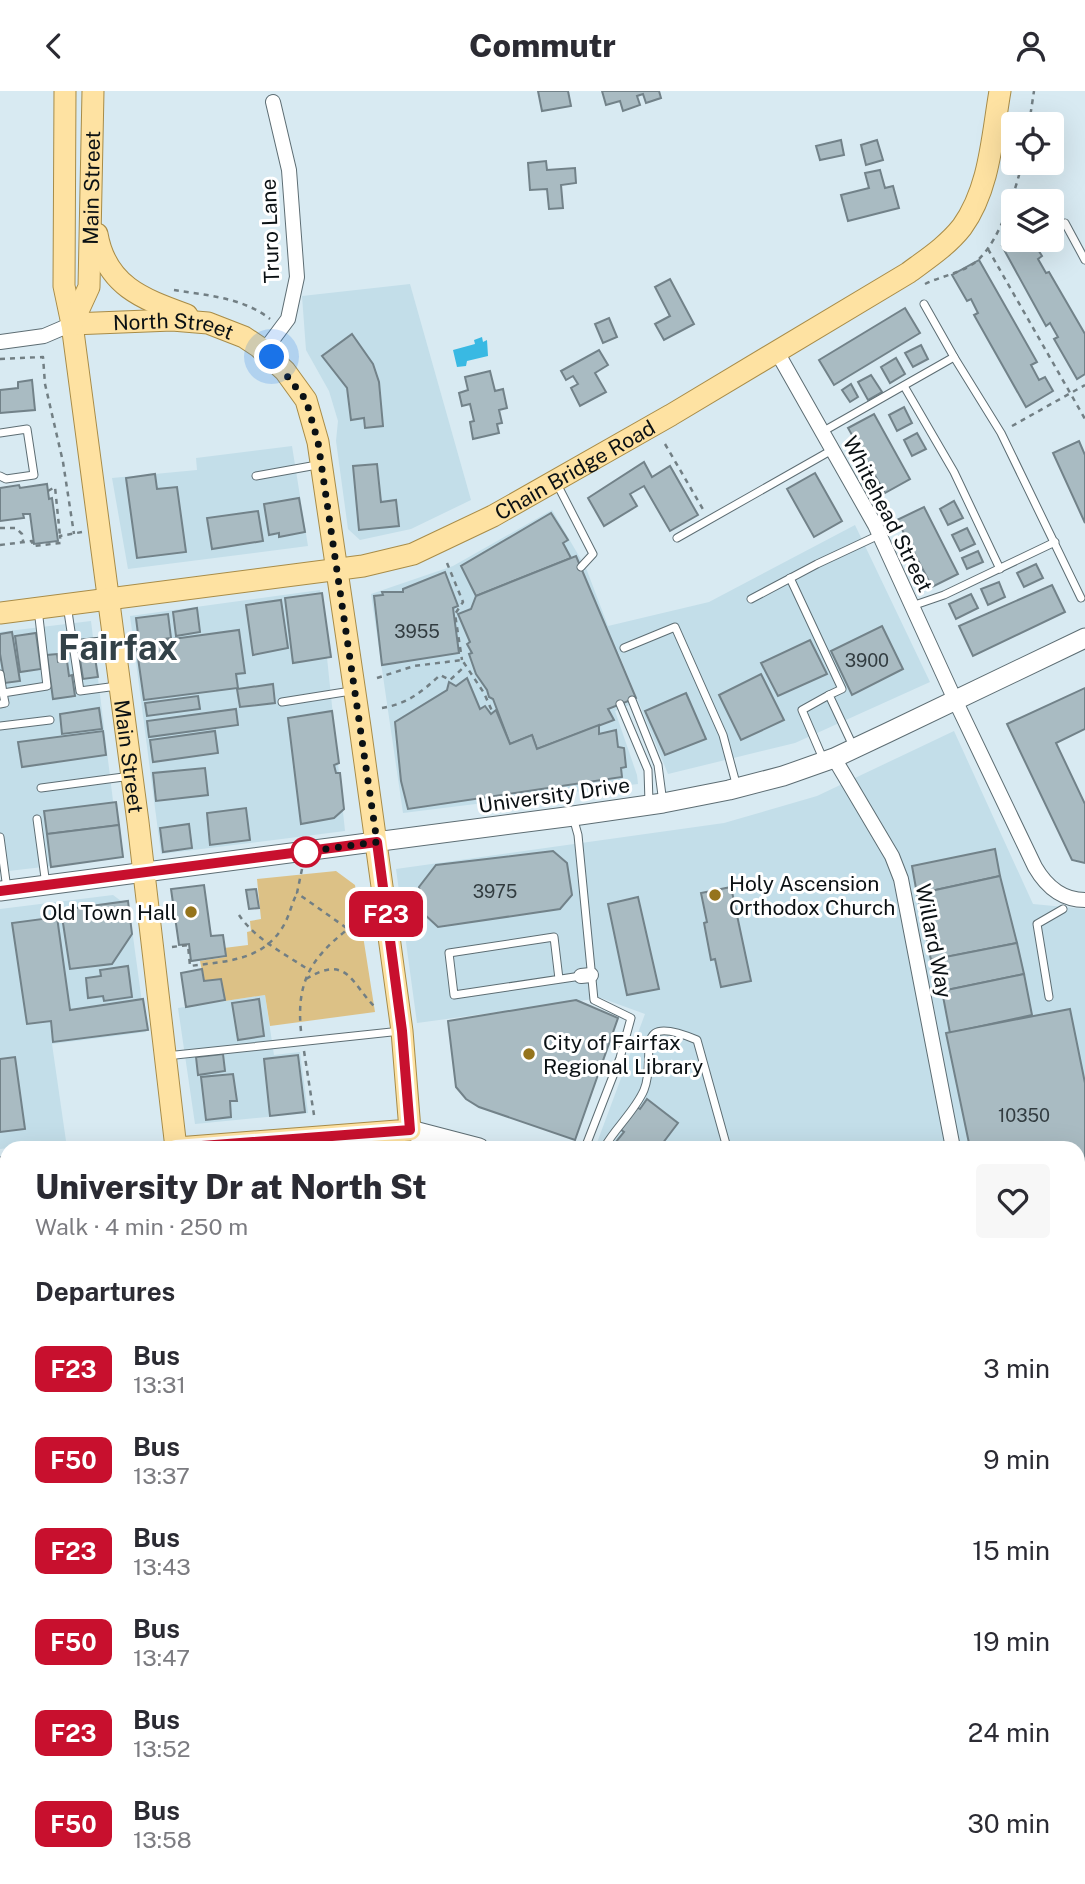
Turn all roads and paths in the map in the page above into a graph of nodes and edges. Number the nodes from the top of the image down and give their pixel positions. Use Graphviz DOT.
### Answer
graph roads {
  1 [pos="65,91"];
  2 [pos="93,91"];
  3 [pos="1000,91"];
  4 [pos="1034,91"];
  5 [pos="273,101"];
  6 [pos="1031,112"];
  7 [pos="1019,175"];
  8 [pos="91,198"];
  9 [pos="1065,223"];
  10 [pos="988,247"];
  11 [pos="1085,260"];
  12 [pos="169,289"];
  13 [pos="916,289"];
  14 [pos="925,304"];
  15 [pos="271,320"];
  16 [pos="208,323"];
  17 [pos="72,324"];
  18 [pos="0,342"];
  19 [pos="264,351"];
  20 [pos="776,352"];
  21 [pos="49,356"];
  22 [pos="43,357"];
  23 [pos="954,357"];
  24 [pos="0,359"];
  25 [pos="1085,385"];
  26 [pos="904,386"];
  27 [pos="1071,393"];
  28 [pos="1085,419"];
  29 [pos="822,432"];
  30 [pos="0,433"];
  31 [pos="1001,433"];
  32 [pos="665,444"];
  33 [pos="832,450"];
  34 [pos="321,464"];
  35 [pos="0,476"];
  36 [pos="256,476"];
  37 [pos="556,481"];
  38 [pos="48,491"];
  39 [pos="709,520"];
  40 [pos="0,528"];
  41 [pos="83,532"];
  42 [pos="74,534"];
  43 [pos="880,534"];
  44 [pos="60,536"];
  45 [pos="677,538"];
  46 [pos="23,542"];
  47 [pos="1055,542"];
  48 [pos="0,545"];
  49 [pos="447,563"];
  50 [pos="581,567"];
  51 [pos="338,569"];
  52 [pos="1000,569"];
  53 [pos="790,578"];
  54 [pos="1080,598"];
  55 [pos="109,599"];
  56 [pos="751,599"];
  57 [pos="67,604"];
  58 [pos="912,606"];
  59 [pos="38,608"];
  60 [pos="0,613"];
  61 [pos="1085,638"];
  62 [pos="114,639"];
  63 [pos="73,643"];
  64 [pos="624,648"];
  65 [pos="462,660"];
  66 [pos="464,667"];
  67 [pos="0,674"];
  68 [pos="377,678"];
  69 [pos="120,686"];
  70 [pos="355,691"];
  71 [pos="3,693"];
  72 [pos="829,695"];
  73 [pos="955,699"];
  74 [pos="632,700"];
  75 [pos="282,702"];
  76 [pos="0,703"];
  77 [pos="620,704"];
  78 [pos="382,708"];
  79 [pos="492,711"];
  80 [pos="50,720"];
  81 [pos="0,726"];
  82 [pos="854,748"];
  83 [pos="829,760"];
  84 [pos="132,776"];
  85 [pos="41,788"];
  86 [pos="737,788"];
  87 [pos="656,804"];
  88 [pos="573,816"];
  89 [pos="37,819"];
  90 [pos="0,837"];
  91 [pos="377,842"];
  92 [pos="302,869"];
  93 [pos="144,873"];
  94 [pos="46,885"];
  95 [pos="4,891"];
  96 [pos="297,893"];
  97 [pos="1085,899"];
  98 [pos="1063,909"];
  99 [pos="239,915"];
  100 [pos="364,920"];
  101 [pos="348,929"];
  102 [pos="269,943"];
  103 [pos="172,947"];
  104 [pos="309,970"];
  105 [pos="586,975"];
  106 [pos="559,979"];
  107 [pos="305,980"];
  108 [pos="1049,997"];
  109 [pos="377,1009"];
  110 [pos="402,1031"];
  111 [pos="303,1043"];
  112 [pos="165,1056"];
  113 [pos="314,1115"];
  114 [pos="415,1139"];
  115 [pos="176,1141"];
  116 [pos="358,1141"];
  117 [pos="588,1141"];
  118 [pos="609,1141"];
  119 [pos="725,1141"];
  120 [pos="952,1141"];
  1 -- 17 [label="main road, Main Street"];
  2 -- 8 [label="main road, Main Street"];
  3 -- 20 [label="main road, Chain Bridge Road"];
  4 -- 6 [label="path"];
  5 -- 19 [label="street, Truro Lane"];
  7 -- 10 [label="path"];
  8 -- 16 [label="main road"];
  8 -- 17 [label="main road, Main Street"];
  9 -- 11 [label="lane"];
  10 -- 13 [label="path"];
  10 -- 27 [label="path"];
  12 -- 15 [label="path"];
  14 -- 23 [label="lane"];
  16 -- 17 [label="main road, North Street"];
  16 -- 19 [label="main road, North Street"];
  17 -- 18 [label="street"];
  17 -- 55 [label="main road, Main Street"];
  19 -- 34 [label="main road, North Street"];
  20 -- 29 [label="street, Whitehead Street"];
  20 -- 37 [label="main road, Chain Bridge Road"];
  21 -- 22 [label="path"];
  22 -- 24 [label="path"];
  22 -- 42 [label="path"];
  23 -- 26 [label="lane"];
  23 -- 31 [label="lane"];
  25 -- 27 [label="path"];
  26 -- 29 [label="lane"];
  26 -- 52 [label="lane"];
  27 -- 28 [label="path"];
  27 -- 31 [label="path"];
  29 -- 33 [label="street, Whitehead Street"];
  30 -- 35 [label="lane"];
  31 -- 47 [label="lane"];
  32 -- 39 [label="path"];
  33 -- 39 [label="lane"];
  33 -- 43 [label="street, Whitehead Street"];
  34 -- 36 [label="lane"];
  34 -- 51 [label="main road, North Street"];
  37 -- 50 [label="lane"];
  37 -- 51 [label="main road, Chain Bridge Road"];
  38 -- 44 [label="path"];
  39 -- 45 [label="lane"];
  40 -- 46 [label="path"];
  41 -- 42 [label="path"];
  42 -- 44 [label="path"];
  43 -- 53 [label="lane"];
  43 -- 58 [label="street, Whitehead Street"];
  44 -- 46 [label="path"];
  46 -- 48 [label="path"];
  47 -- 52 [label="lane"];
  47 -- 54 [label="lane"];
  49 -- 65 [label="path"];
  51 -- 55 [label="main road, Chain Bridge Road"];
  51 -- 70 [label="main road, North Street"];
  52 -- 58 [label="lane"];
  53 -- 56 [label="lane"];
  53 -- 72 [label="lane"];
  55 -- 57 [label="main road, Chain Bridge Road"];
  55 -- 62 [label="main road, Main Street"];
  57 -- 59 [label="main road, Chain Bridge Road"];
  57 -- 63 [label="lane"];
  58 -- 73 [label="street, Whitehead Street"];
  59 -- 60 [label="main road, Chain Bridge Road"];
  59 -- 71 [label="lane"];
  61 -- 73 [label="street, University Drive"];
  62 -- 63 [label="lane"];
  62 -- 69 [label="main road, Main Street"];
  63 -- 69 [label="lane"];
  64 -- 86 [label="lane"];
  65 -- 66 [label="path"];
  65 -- 68 [label="path"];
  66 -- 78 [label="path"];
  66 -- 79 [label="path"];
  67 -- 71 [label="lane"];
  69 -- 84 [label="main road, Main Street"];
  70 -- 75 [label="lane"];
  70 -- 91 [label="main road, North Street"];
  71 -- 76 [label="lane"];
  72 -- 82 [label="lane"];
  72 -- 83 [label="lane"];
  73 -- 82 [label="street, University Drive"];
  73 -- 97 [label="street, Whitehead Street"];
  74 -- 87 [label="lane"];
  77 -- 87 [label="lane"];
  80 -- 81 [label="lane"];
  82 -- 83 [label="street, University Drive"];
  83 -- 86 [label="street, University Drive"];
  83 -- 120 [label="street, Willard Way"];
  84 -- 85 [label="lane"];
  84 -- 93 [label="main road, Main Street"];
  86 -- 87 [label="street, University Drive"];
  87 -- 88 [label="street, University Drive"];
  88 -- 91 [label="street, University Drive"];
  88 -- 105 [label="lane"];
  89 -- 94 [label="lane"];
  90 -- 95 [label="lane"];
  91 -- 93 [label="street, University Drive"];
  91 -- 110 [label="main road, North Street"];
  92 -- 96 [label="path"];
  93 -- 94 [label="street, University Drive"];
  93 -- 112 [label="main road, Main Street"];
  94 -- 95 [label="street, University Drive"];
  96 -- 101 [label="path"];
  96 -- 102 [label="path"];
  98 -- 108 [label="lane"];
  99 -- 102 [label="path"];
  100 -- 101 [label="path"];
  101 -- 104 [label="path"];
  102 -- 103 [label="path"];
  102 -- 104 [label="path"];
  104 -- 107 [label="path"];
  105 -- 106 [label="lane"];
  105 -- 117 [label="lane"];
  106 -- 106 [label="lane"];
  107 -- 109 [label="path"];
  107 -- 111 [label="path"];
  110 -- 111 [label="lane"];
  110 -- 114 [label="main road, North Street"];
  111 -- 112 [label="lane"];
  111 -- 113 [label="path"];
  112 -- 115 [label="main road, Main Street"];
  114 -- 116 [label="main road"];
  118 -- 119 [label="lane"];
}
